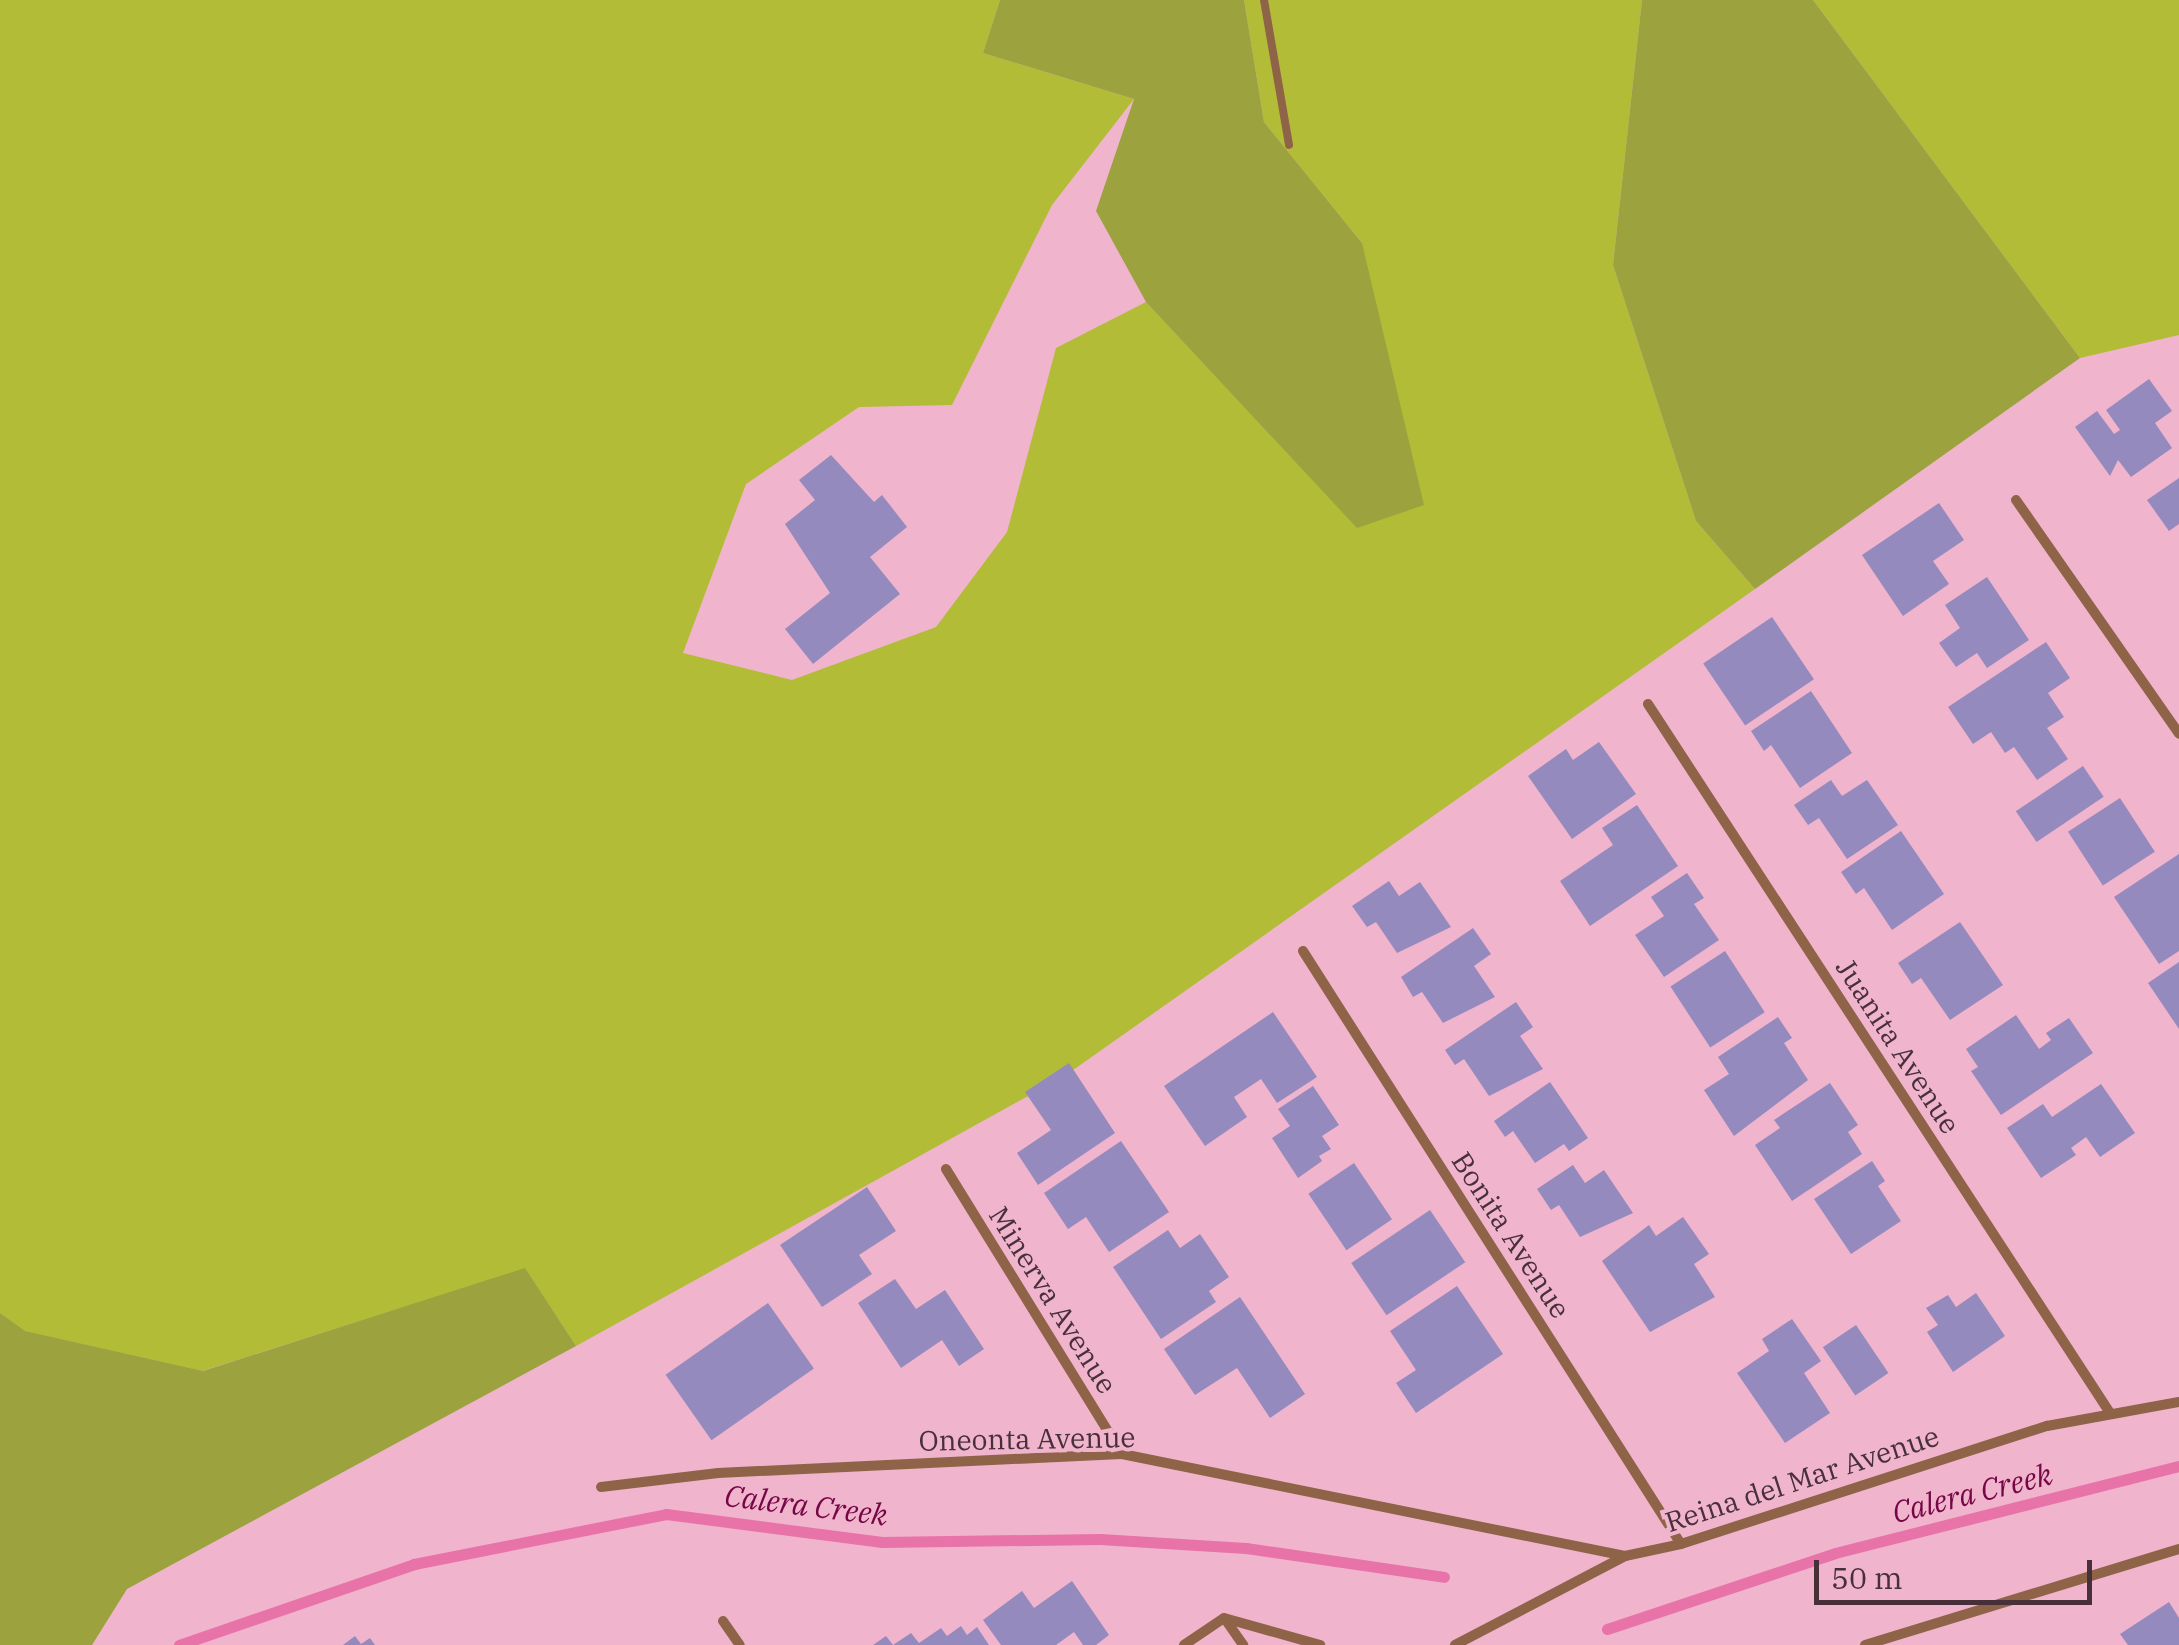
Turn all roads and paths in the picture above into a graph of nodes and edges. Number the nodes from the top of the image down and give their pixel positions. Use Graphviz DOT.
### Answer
graph roads {
  1 [pos="1264,0"];
  2 [pos="1289,145"];
  3 [pos="2016,500"];
  4 [pos="1648,704"];
  5 [pos="2179,734"];
  6 [pos="1303,951"];
  7 [pos="946,1168"];
  8 [pos="2179,1402"];
  9 [pos="2110,1413"];
  10 [pos="1122,1454"];
  11 [pos="601,1487"];
  12 [pos="1682,1544"];
  13 [pos="2179,1549"];
  14 [pos="1624,1556"];
  15 [pos="1224,1618"];
  16 [pos="723,1621"];
  17 [pos="740,1645"];
  18 [pos="1184,1645"];
  19 [pos="1243,1645"];
  20 [pos="1320,1645"];
  21 [pos="1456,1645"];
  22 [pos="1866,1645"];
  1 -- 2 [label="lane"];
  3 -- 5 [label="street"];
  4 -- 9 [label="street, Juanita Avenue"];
  6 -- 12 [label="street, Bonita Avenue"];
  7 -- 10 [label="street, Minerva Avenue"];
  8 -- 9 [label="street, Reina del Mar Avenue"];
  9 -- 12 [label="street, Reina del Mar Avenue"];
  10 -- 11 [label="street, Oneonta Avenue"];
  10 -- 14 [label="street, Oneonta Avenue"];
  12 -- 14 [label="street, Reina del Mar Avenue"];
  13 -- 22 [label="street"];
  14 -- 21 [label="street, Reina del Mar Avenue"];
  15 -- 18 [label="street"];
  15 -- 19 [label="street"];
  15 -- 20 [label="street"];
  16 -- 17 [label="street"];
}
